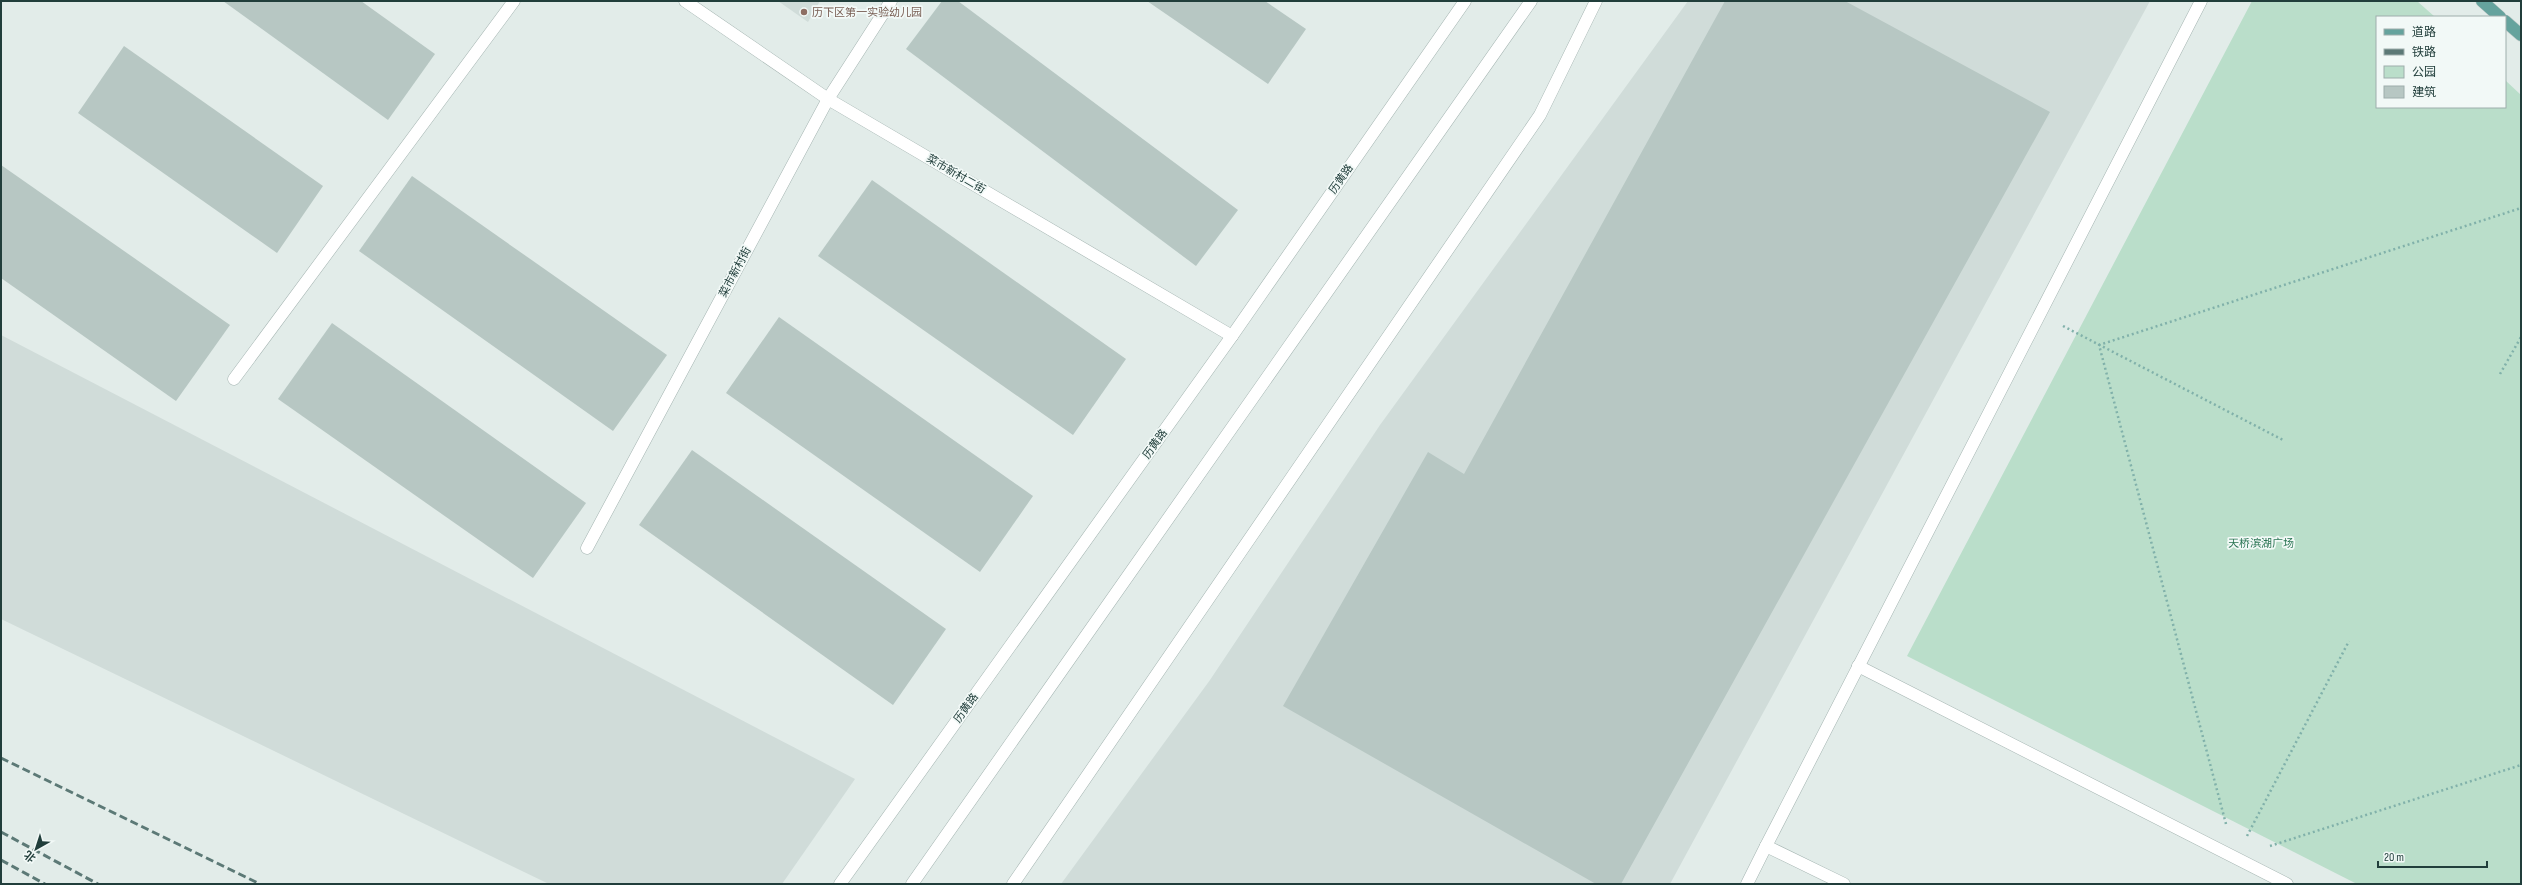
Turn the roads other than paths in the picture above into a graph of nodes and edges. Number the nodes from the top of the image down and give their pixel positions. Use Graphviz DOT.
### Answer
graph roads {
  1 [pos="514,1"];
  2 [pos="685,1"];
  3 [pos="891,1"];
  4 [pos="1465,1"];
  5 [pos="1531,1"];
  6 [pos="1596,1"];
  7 [pos="2201,1"];
  8 [pos="2482,1"];
  9 [pos="2499,16"];
  10 [pos="2506,22"];
  11 [pos="2521,35"];
  12 [pos="828,99"];
  13 [pos="1232,336"];
  14 [pos="234,379"];
  15 [pos="587,548"];
  16 [pos="1858,666"];
  17 [pos="1766,846"];
  18 [pos="840,884"];
  19 [pos="912,884"];
  20 [pos="1013,884"];
  21 [pos="1747,884"];
  22 [pos="1844,884"];
  23 [pos="2287,884"];
  1 -- 14 [label="street"];
  2 -- 12 [label="street, 菜市新村二街"];
  3 -- 12 [label="street, 菜市新村街"];
  4 -- 13 [label="street, 历黄路"];
  5 -- 19 [label="street"];
  6 -- 20 [label="street"];
  7 -- 16 [label="street"];
  8 -- 9 [label="main road"];
  10 -- 11 [label="main road"];
  12 -- 13 [label="street, 菜市新村二街"];
  12 -- 15 [label="street, 菜市新村街"];
  13 -- 18 [label="street, 历黄路"];
  16 -- 17 [label="street"];
  16 -- 23 [label="street"];
  17 -- 21 [label="street"];
  17 -- 22 [label="street"];
}
